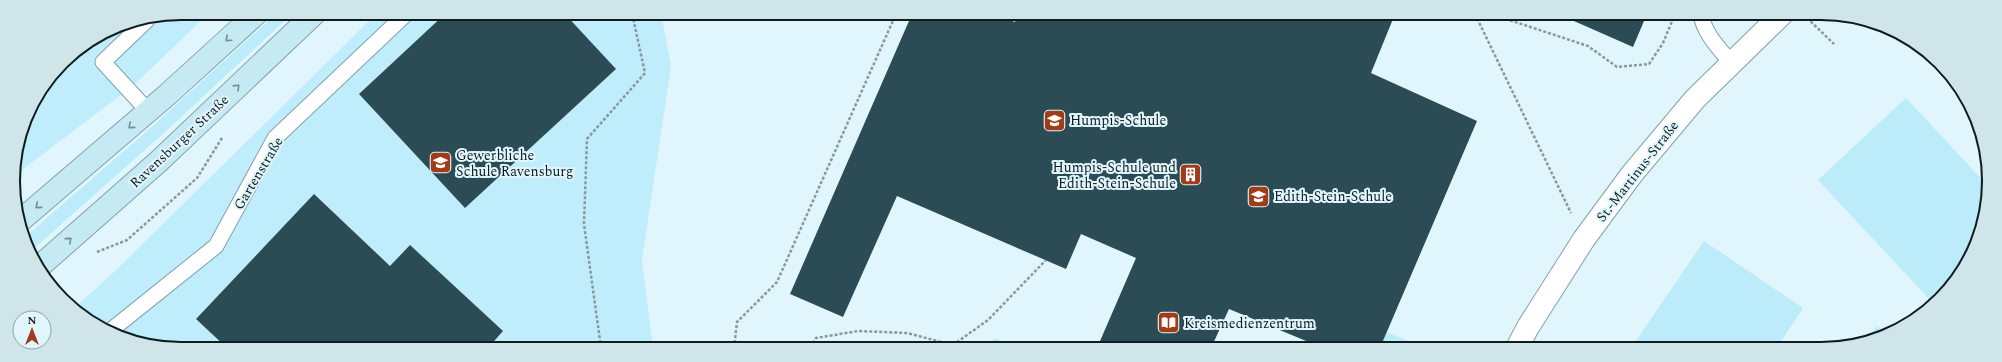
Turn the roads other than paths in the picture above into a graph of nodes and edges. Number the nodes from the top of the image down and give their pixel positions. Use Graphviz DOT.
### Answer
graph roads {
  1 [pos="249,20"];
  2 [pos="308,20"];
  3 [pos="399,20"];
  4 [pos="1702,20"];
  5 [pos="1776,20"];
  6 [pos="141,25"];
  7 [pos="1732,64"];
  8 [pos="148,111"];
  9 [pos="24,218"];
  10 [pos="43,263"];
  11 [pos="114,327"];
  12 [pos="1520,342"];
  1 -- 8 [label="main road, one-way"];
  10 -- 2 [label="main road, Ravensburger Straße, one-way"];
  3 -- 11 [label="lane, Gartenstraße"];
  4 -- 7 [label="lane"];
  5 -- 7 [label="street, St.-Martinus-Straße"];
  6 -- 8 [label="lane"];
  7 -- 12 [label="street, St.-Martinus-Straße"];
  8 -- 9 [label="main road, one-way"];
}
